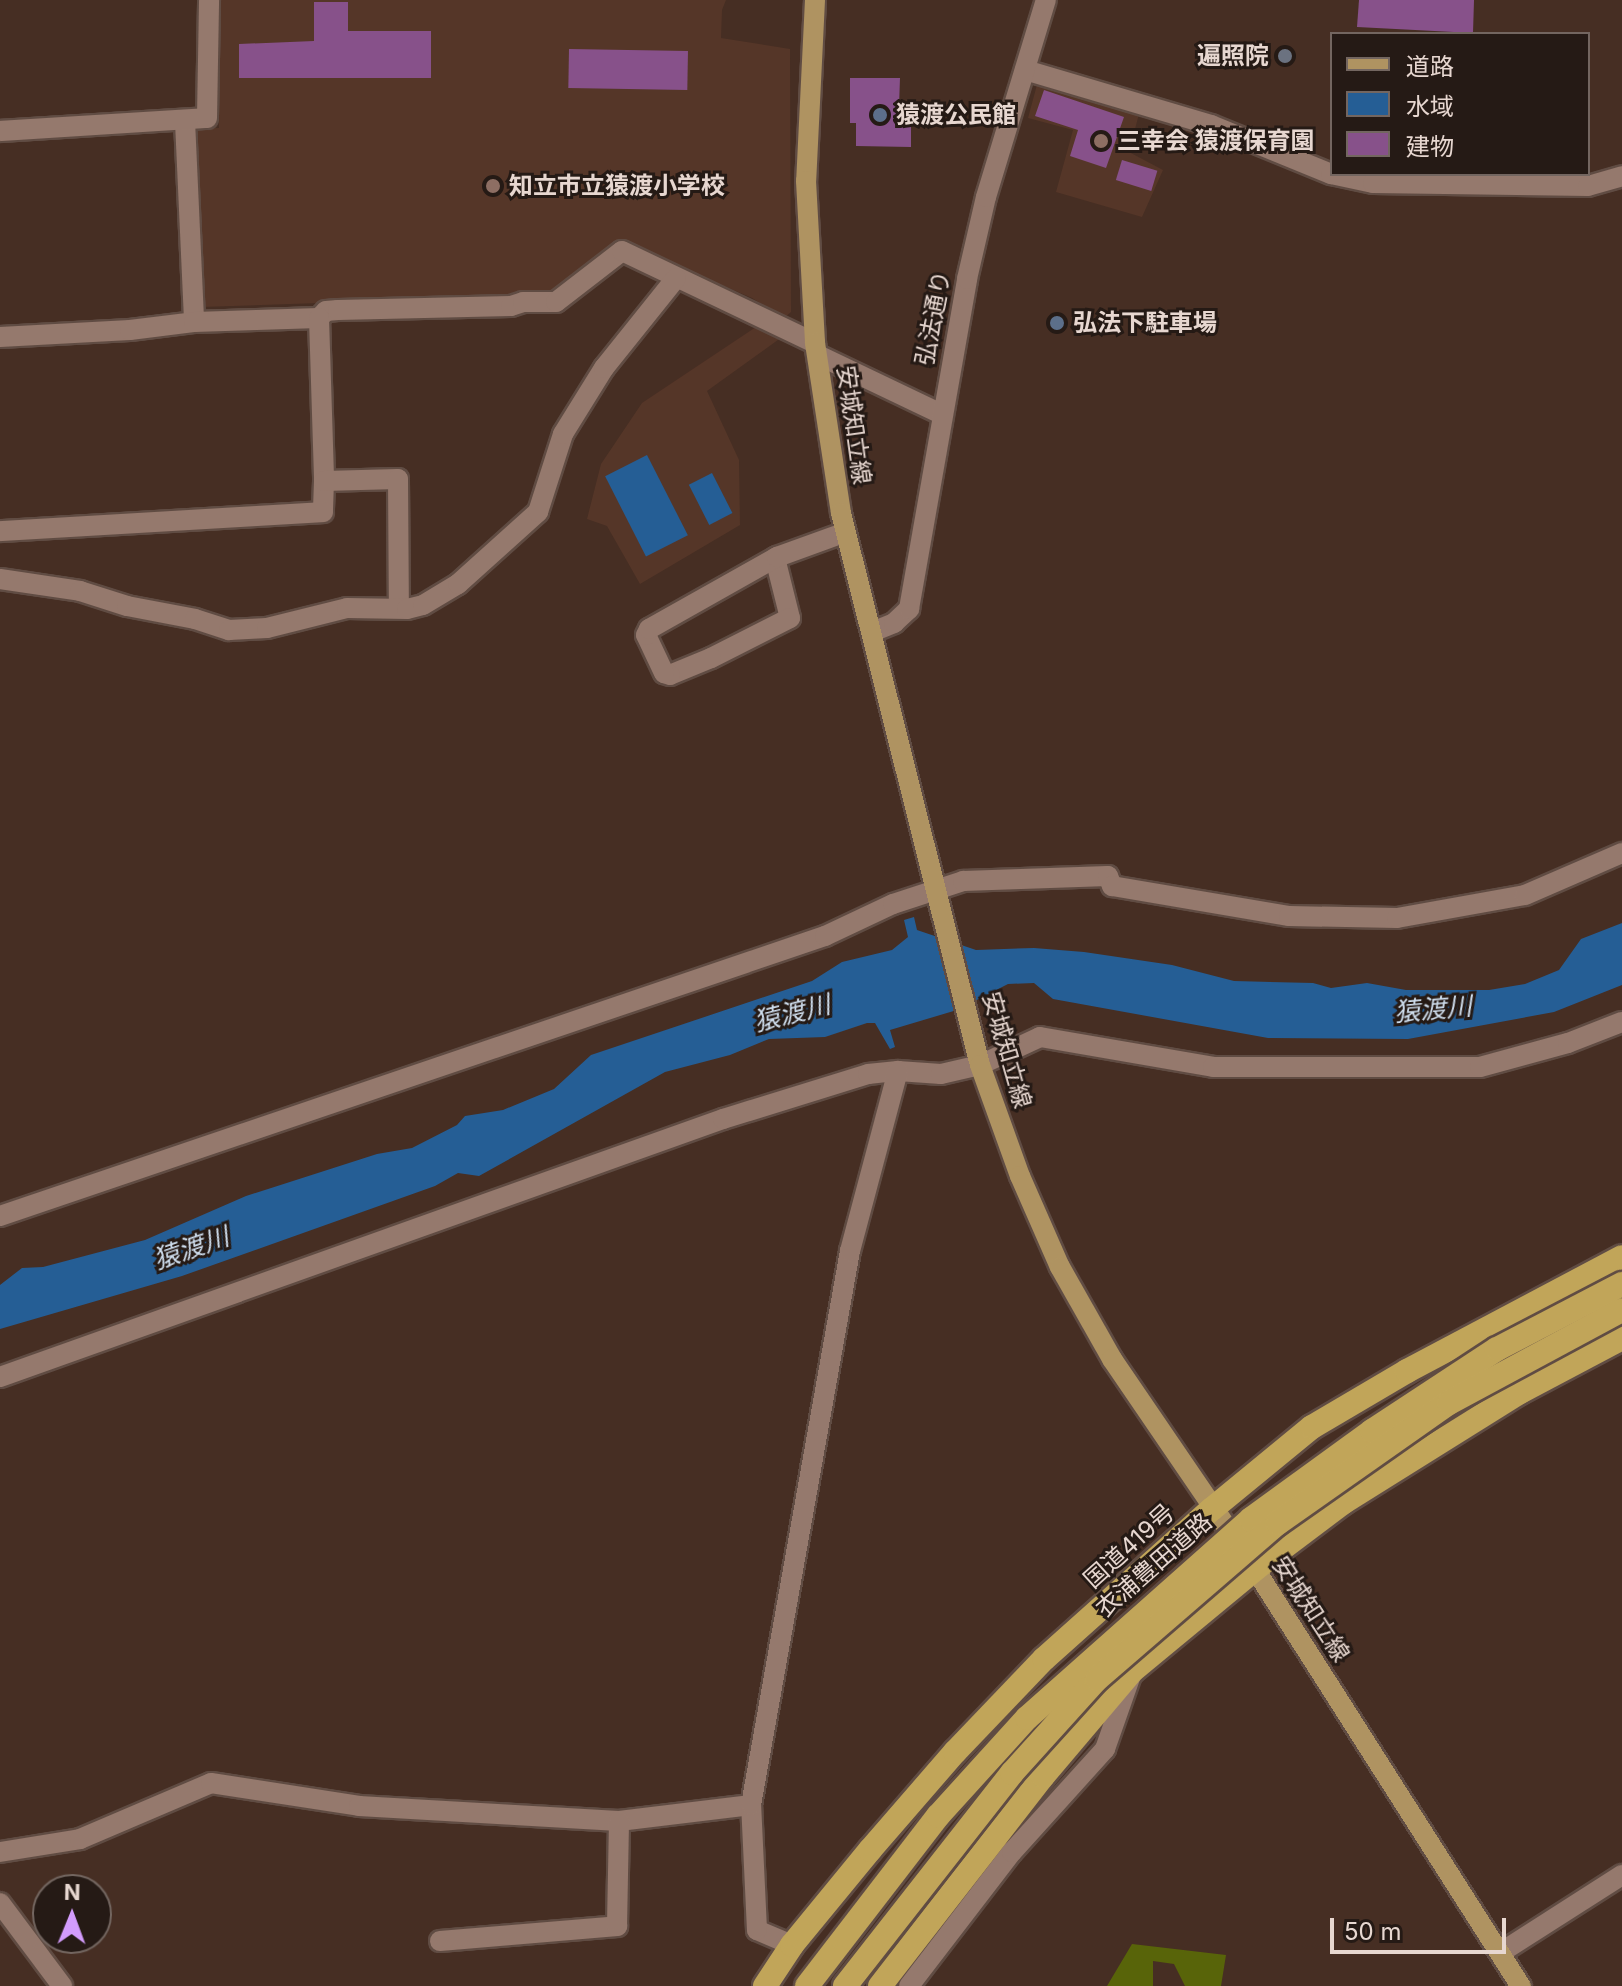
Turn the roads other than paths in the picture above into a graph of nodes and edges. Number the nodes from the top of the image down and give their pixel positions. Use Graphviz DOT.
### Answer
graph roads {
  1 [pos="209,0"];
  2 [pos="815,0"];
  3 [pos="1046,0"];
  4 [pos="1025,70"];
  5 [pos="185,121"];
  6 [pos="0,131"];
  7 [pos="1330,174"];
  8 [pos="1340,176"];
  9 [pos="1622,176"];
  10 [pos="676,278"];
  11 [pos="319,318"];
  12 [pos="194,322"];
  13 [pos="0,337"];
  14 [pos="816,349"];
  15 [pos="941,414"];
  16 [pos="324,481"];
  17 [pos="0,531"];
  18 [pos="846,532"];
  19 [pos="775,558"];
  20 [pos="0,579"];
  21 [pos="399,607"];
  22 [pos="872,632"];
  23 [pos="1622,853"];
  24 [pos="940,900"];
  25 [pos="1622,1022"];
  26 [pos="979,1058"];
  27 [pos="898,1071"];
  28 [pos="0,1216"];
  29 [pos="1622,1257"];
  30 [pos="1622,1284"];
  31 [pos="1622,1310"];
  32 [pos="1622,1338"];
  33 [pos="0,1377"];
  34 [pos="1212,1509"];
  35 [pos="1255,1569"];
  36 [pos="1133,1670"];
  37 [pos="751,1805"];
  38 [pos="619,1821"];
  39 [pos="0,1852"];
  40 [pos="1622,1875"];
  41 [pos="0,1903"];
  42 [pos="440,1941"];
  43 [pos="792,1945"];
  44 [pos="1500,1953"];
  45 [pos="62,1986"];
  46 [pos="765,1986"];
  47 [pos="807,1986"];
  48 [pos="845,1986"];
  49 [pos="880,1986"];
  50 [pos="909,1986"];
  51 [pos="1521,1986"];
  1 -- 5 [label="street"];
  2 -- 14 [label="main road, 安城知立線"];
  3 -- 4 [label="street, 弘法通り"];
  4 -- 7 [label="street"];
  4 -- 15 [label="street, 弘法通り"];
  5 -- 6 [label="street"];
  5 -- 12 [label="street"];
  8 -- 9 [label="street"];
  10 -- 11 [label="street"];
  10 -- 14 [label="street"];
  10 -- 21 [label="street"];
  11 -- 12 [label="street"];
  11 -- 16 [label="street"];
  12 -- 13 [label="street"];
  14 -- 15 [label="street"];
  14 -- 18 [label="main road, 安城知立線"];
  15 -- 22 [label="street, 弘法通り"];
  16 -- 17 [label="street"];
  16 -- 21 [label="street"];
  18 -- 19 [label="street"];
  18 -- 22 [label="main road, 安城知立線"];
  19 -- 19 [label="street"];
  20 -- 21 [label="street"];
  22 -- 24 [label="main road, 安城知立線"];
  23 -- 24 [label="street"];
  24 -- 26 [label="main road, 安城知立線"];
  24 -- 28 [label="street"];
  25 -- 26 [label="street"];
  26 -- 27 [label="street"];
  26 -- 34 [label="main road, 安城知立線"];
  27 -- 33 [label="street"];
  27 -- 37 [label="street"];
  29 -- 34 [label="highway, 国道419号"];
  30 -- 47 [label="highway, 衣浦豊田道路, bridge"];
  31 -- 48 [label="highway, 衣浦豊田道路, bridge"];
  32 -- 35 [label="highway"];
  34 -- 35 [label="main road, 安城知立線"];
  34 -- 43 [label="highway, 国道419号"];
  35 -- 36 [label="highway"];
  35 -- 44 [label="main road, 安城知立線"];
  36 -- 49 [label="highway"];
  36 -- 50 [label="street"];
  37 -- 38 [label="street"];
  37 -- 43 [label="street"];
  38 -- 39 [label="street"];
  38 -- 42 [label="street"];
  40 -- 44 [label="street"];
  41 -- 45 [label="street"];
  43 -- 46 [label="highway, 国道419号"];
  44 -- 51 [label="main road, 安城知立線"];
}
